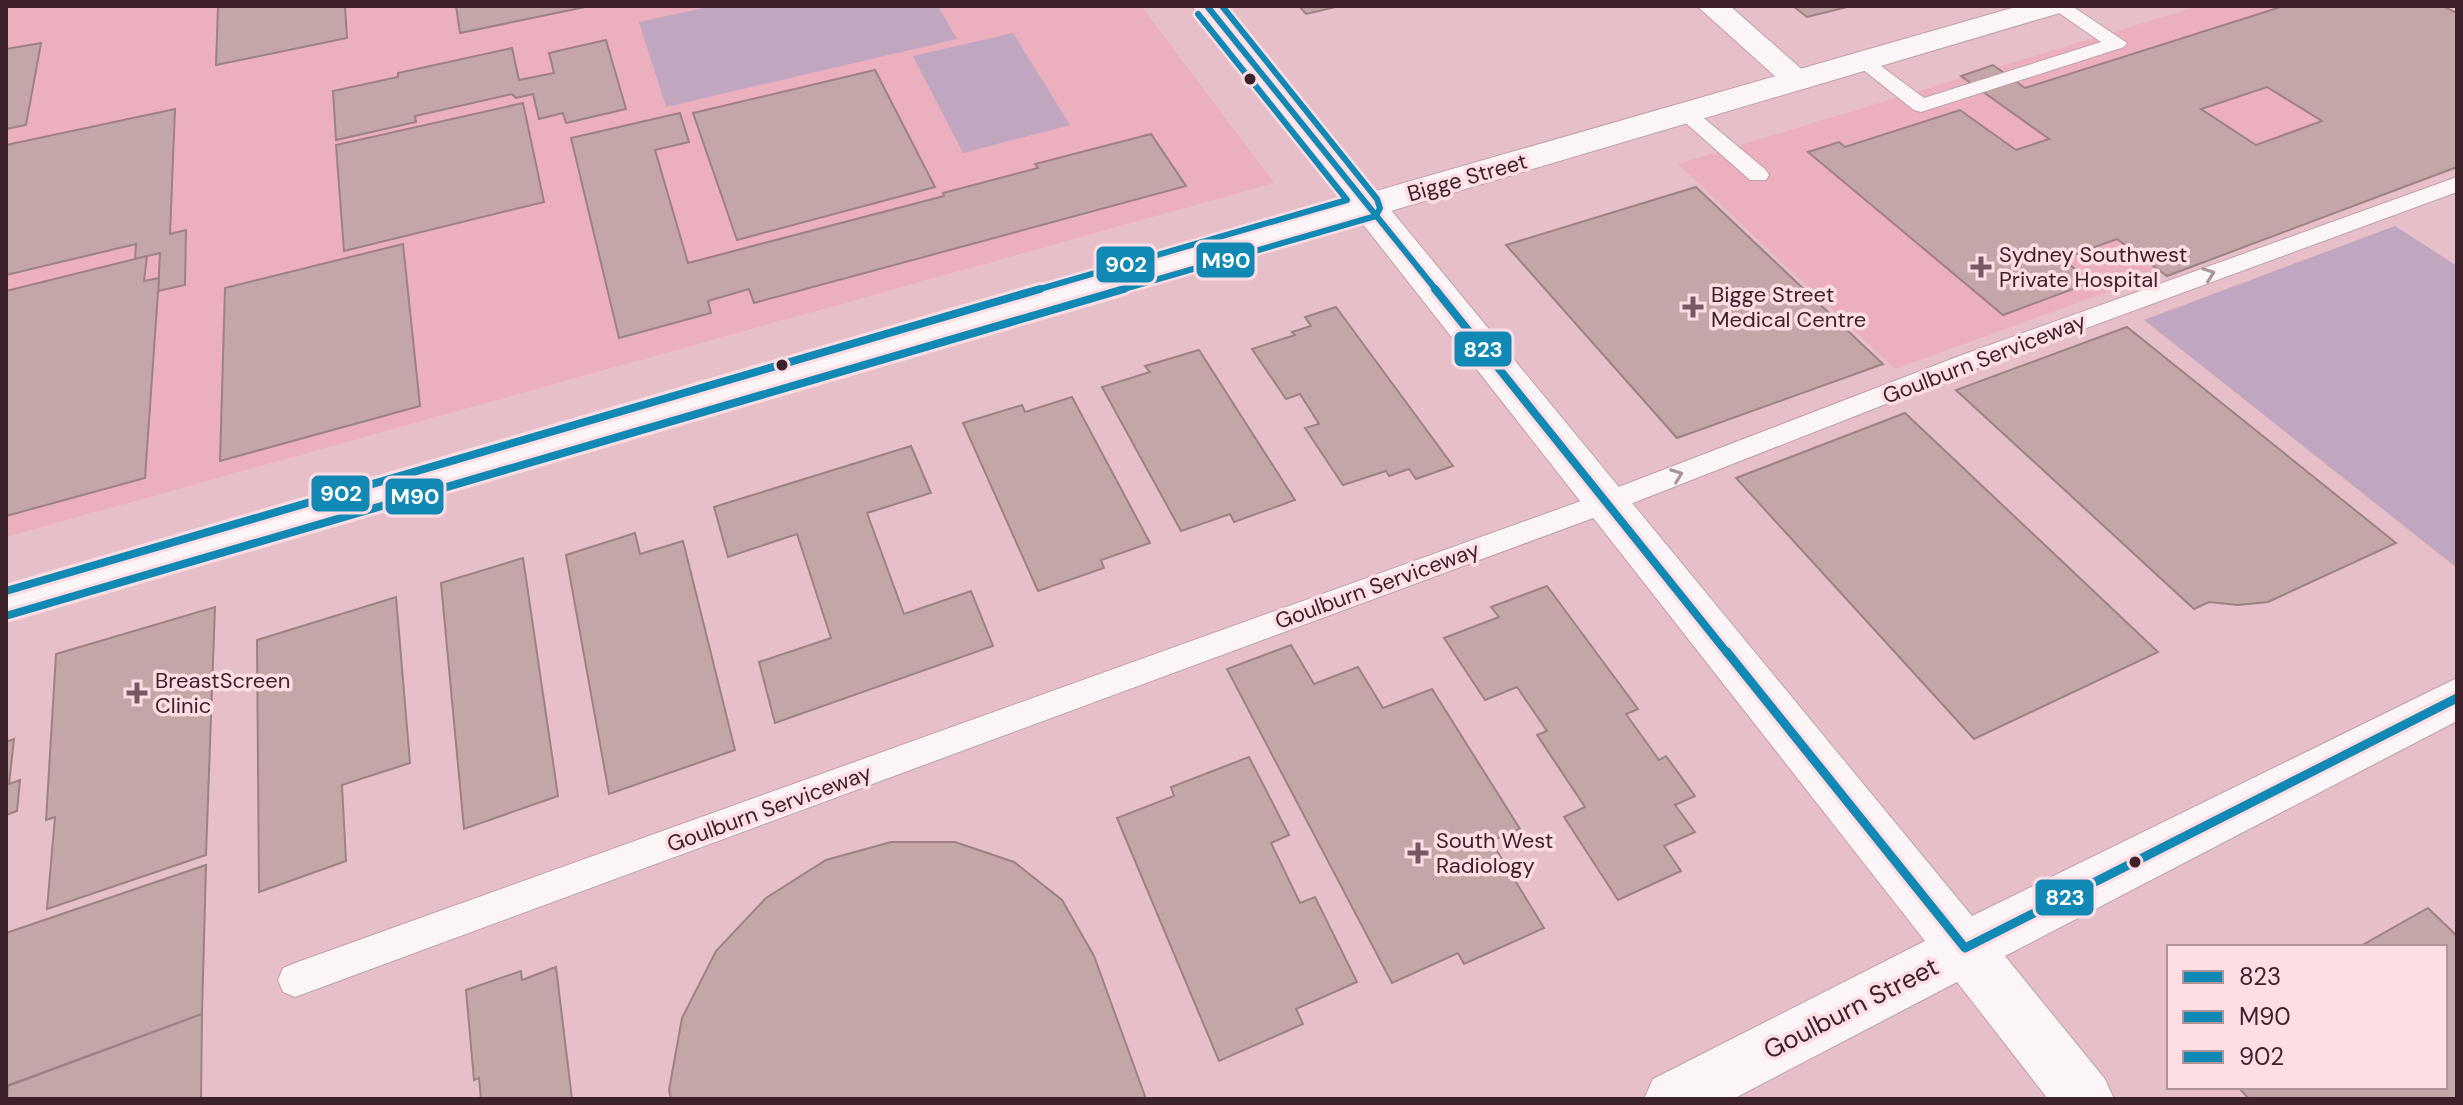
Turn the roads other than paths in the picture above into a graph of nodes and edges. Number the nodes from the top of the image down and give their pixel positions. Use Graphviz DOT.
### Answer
graph roads {
  1 [pos="1207,6"];
  2 [pos="1712,6"];
  3 [pos="2052,6"];
  4 [pos="2059,6"];
  5 [pos="1862,61"];
  6 [pos="1798,80"];
  7 [pos="1686,113"];
  8 [pos="1758,175"];
  9 [pos="2457,184"];
  10 [pos="1368,207"];
  11 [pos="1605,503"];
  12 [pos="6,603"];
  13 [pos="2457,698"];
  14 [pos="1965,948"];
  15 [pos="295,980"];
  16 [pos="1673,1099"];
  17 [pos="2085,1099"];
  1 -- 10 [label="street"];
  2 -- 6 [label="street"];
  3 -- 5 [label="street, Bigge Street"];
  4 -- 5 [label="lane"];
  5 -- 6 [label="street, Bigge Street"];
  6 -- 7 [label="street, Bigge Street"];
  7 -- 8 [label="lane"];
  7 -- 10 [label="street, Bigge Street"];
  11 -- 9 [label="lane, Goulburn Serviceway, one-way"];
  10 -- 11 [label="street"];
  10 -- 12 [label="street, Bigge Street"];
  11 -- 14 [label="street"];
  11 -- 15 [label="lane, Goulburn Serviceway"];
  13 -- 14 [label="street, Goulburn Street"];
  14 -- 16 [label="street, Goulburn Street"];
  14 -- 17 [label="street"];
}
